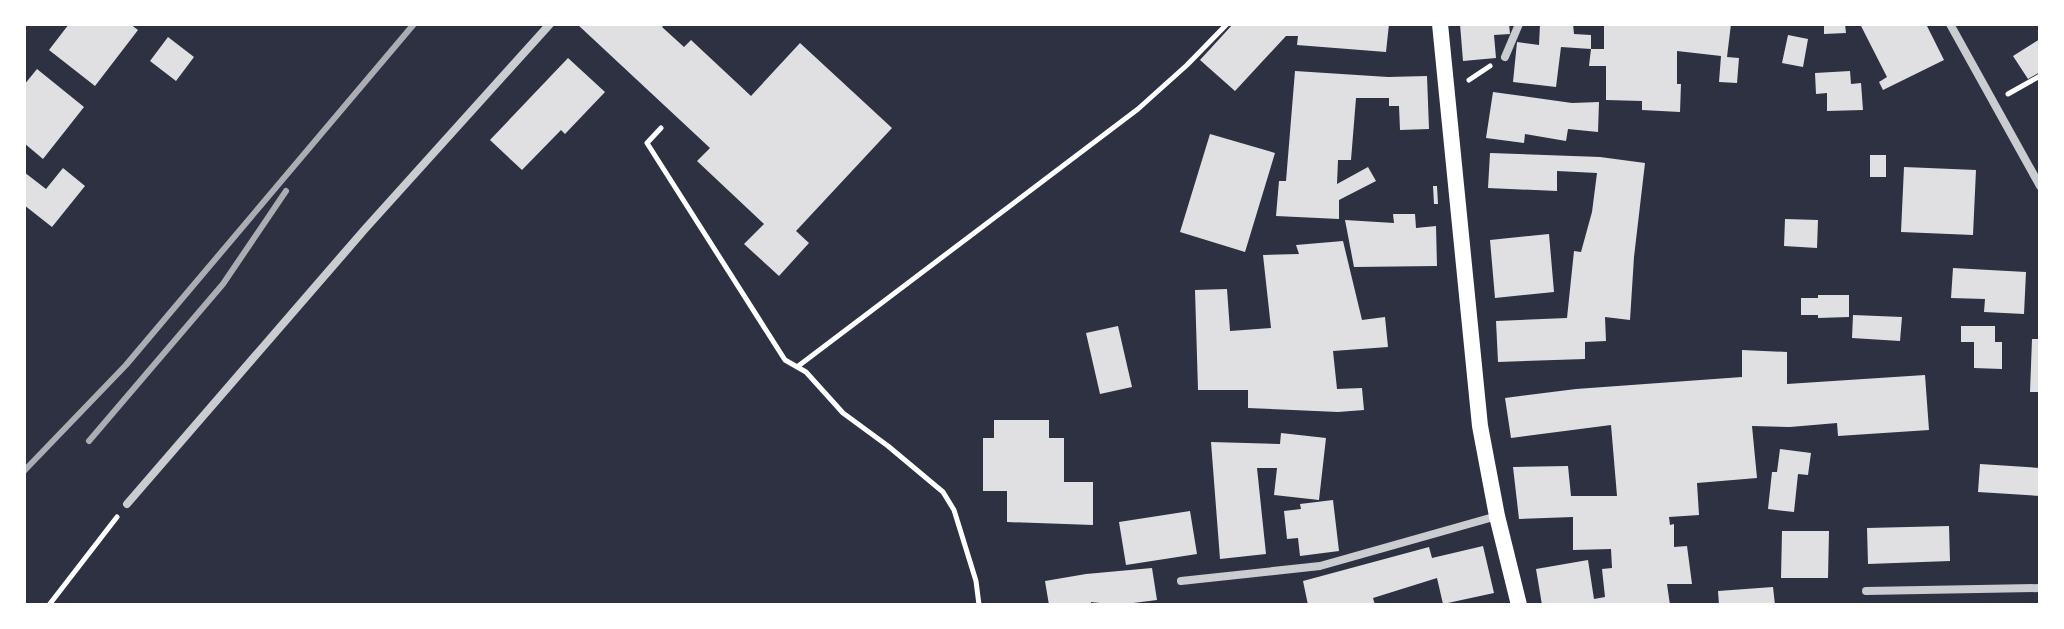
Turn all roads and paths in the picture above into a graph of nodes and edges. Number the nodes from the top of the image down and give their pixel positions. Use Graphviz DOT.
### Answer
graph roads {
  1 [pos="550,24"];
  2 [pos="1227,24"];
  3 [pos="1440,24"];
  4 [pos="1519,24"];
  5 [pos="1950,24"];
  6 [pos="1505,57"];
  7 [pos="2040,76"];
  8 [pos="1448,93"];
  9 [pos="1993,103"];
  10 [pos="661,128"];
  11 [pos="2040,186"];
  12 [pos="797,367"];
  13 [pos="127,504"];
  14 [pos="1497,516"];
  15 [pos="1181,581"];
  16 [pos="2040,588"];
  17 [pos="1866,591"];
  18 [pos="49,605"];
  19 [pos="979,605"];
  20 [pos="1519,605"];
  1 -- 13 [label="street"];
  2 -- 12 [label="path"];
  3 -- 8 [label="main road"];
  4 -- 6 [label="street"];
  5 -- 9 [label="street"];
  6 -- 8 [label="path"];
  7 -- 9 [label="path"];
  8 -- 14 [label="main road"];
  9 -- 11 [label="street"];
  10 -- 12 [label="path"];
  12 -- 19 [label="path"];
  13 -- 18 [label="path"];
  14 -- 15 [label="street"];
  14 -- 20 [label="main road"];
  16 -- 17 [label="street"];
}
